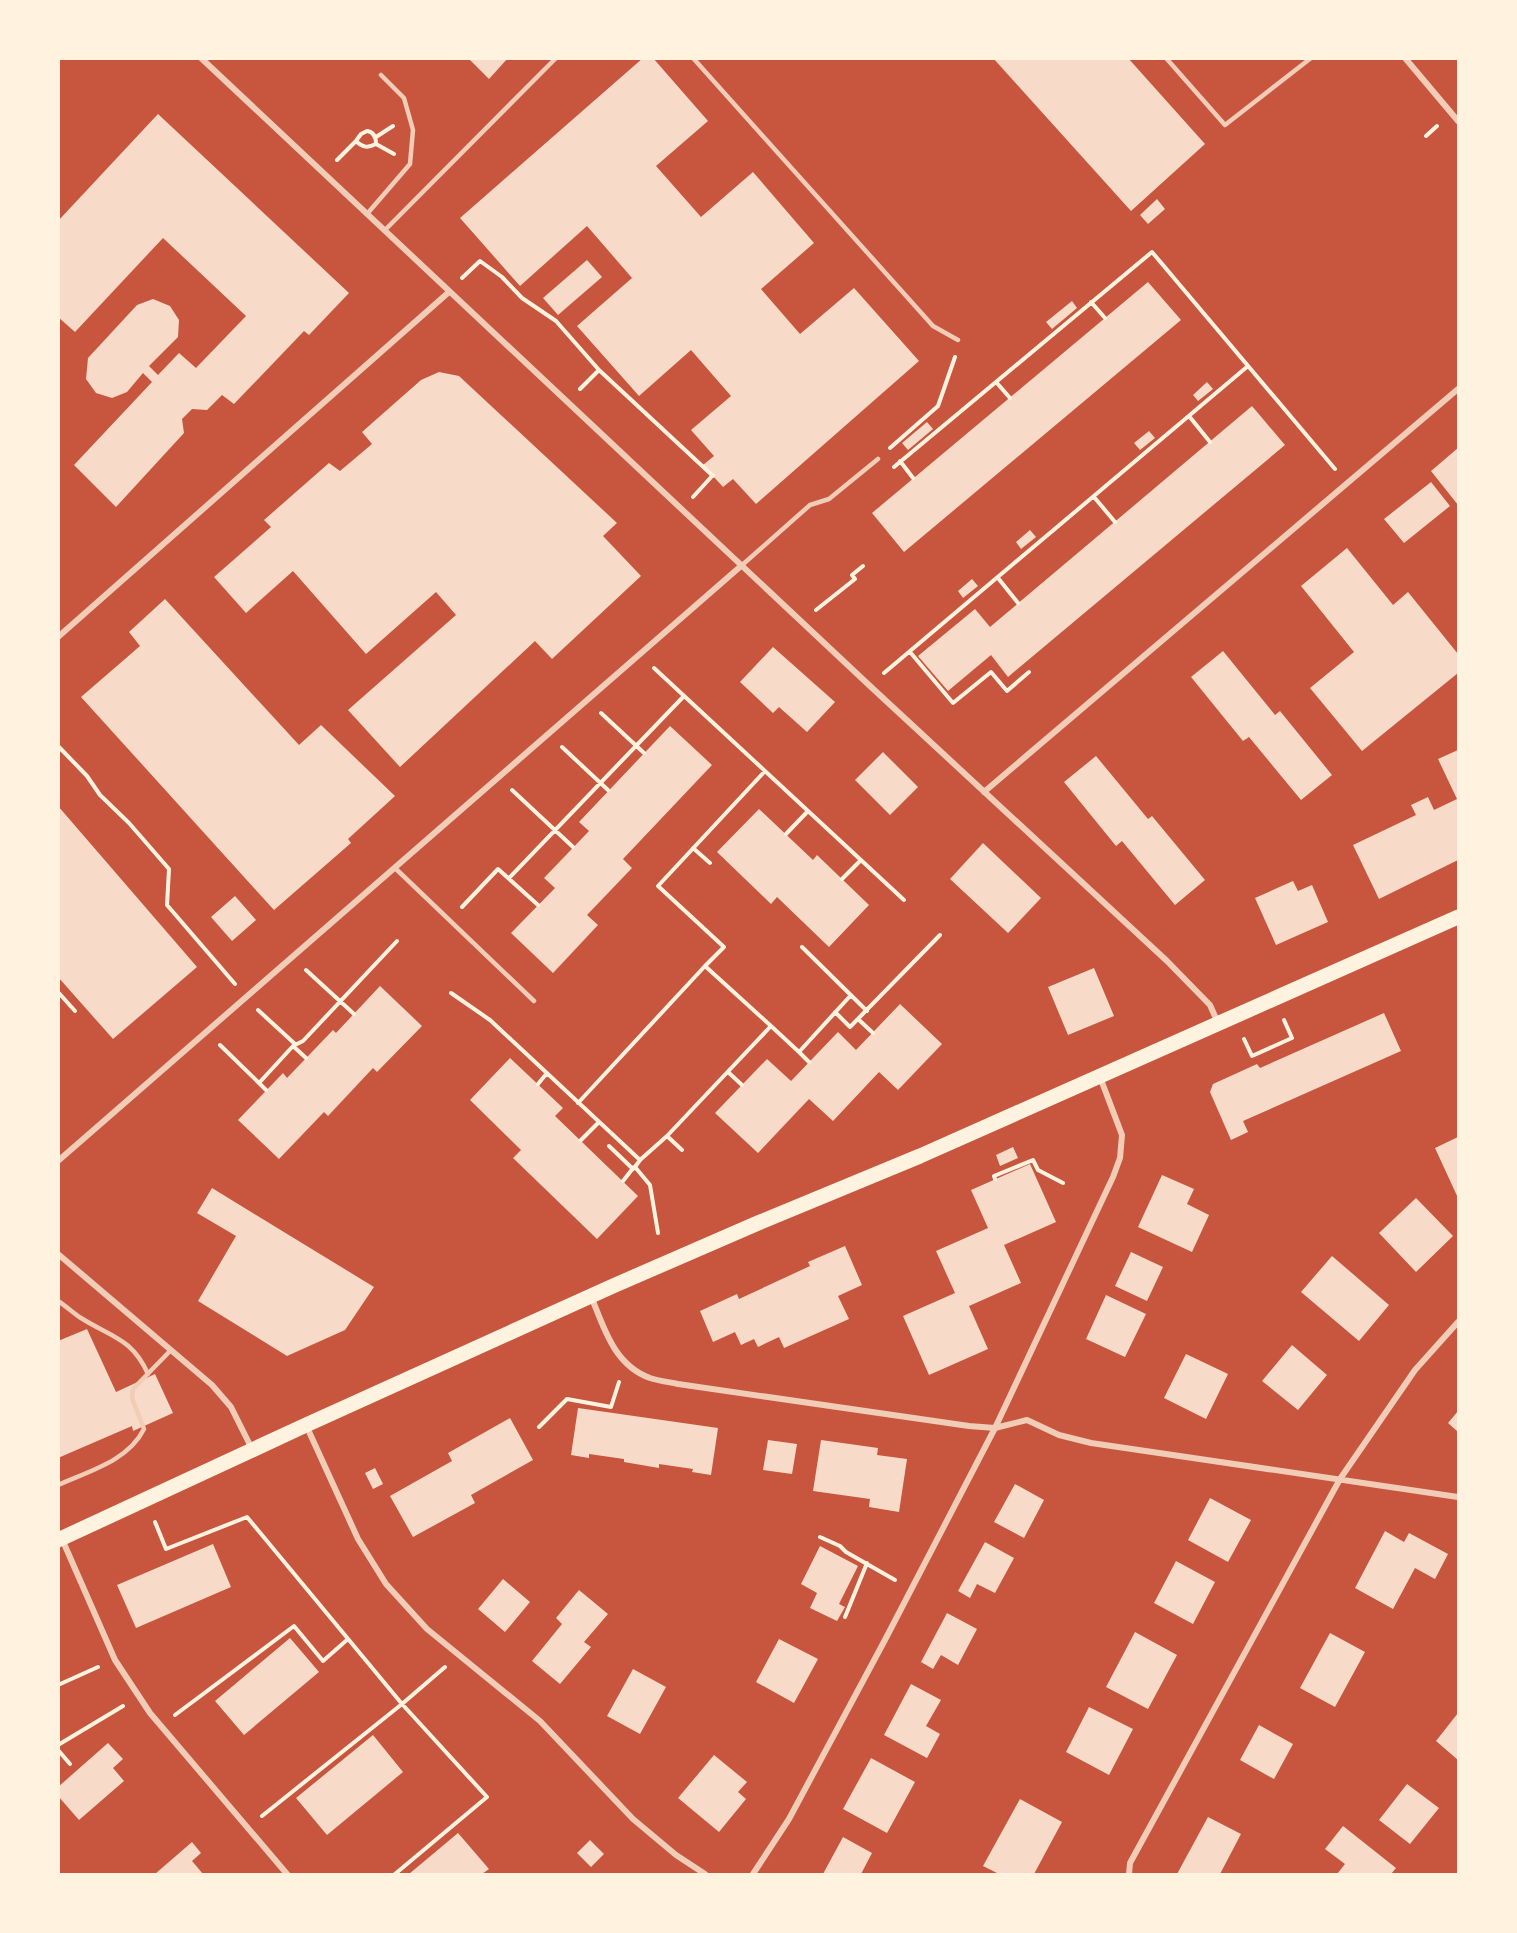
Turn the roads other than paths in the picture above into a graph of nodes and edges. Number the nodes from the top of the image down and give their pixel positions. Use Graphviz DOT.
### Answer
graph roads {
  1 [pos="201,58"];
  2 [pos="556,58"];
  3 [pos="693,58"];
  4 [pos="1166,58"];
  5 [pos="1311,58"];
  6 [pos="1405,58"];
  7 [pos="381,75"];
  8 [pos="1458,121"];
  9 [pos="367,214"];
  10 [pos="385,230"];
  11 [pos="448,292"];
  12 [pos="958,340"];
  13 [pos="1458,389"];
  14 [pos="878,459"];
  15 [pos="741,566"];
  16 [pos="58,637"];
  17 [pos="984,792"];
  18 [pos="395,868"];
  19 [pos="1458,917"];
  20 [pos="534,1001"];
  21 [pos="1218,1023"];
  22 [pos="1100,1076"];
  23 [pos="58,1161"];
  24 [pos="58,1254"];
  25 [pos="591,1296"];
  26 [pos="58,1301"];
  27 [pos="1458,1322"];
  28 [pos="171,1350"];
  29 [pos="148,1374"];
  30 [pos="306,1425"];
  31 [pos="995,1428"];
  32 [pos="252,1450"];
  33 [pos="1340,1479"];
  34 [pos="58,1485"];
  35 [pos="1458,1497"];
  36 [pos="60,1539"];
  37 [pos="287,1875"];
  38 [pos="705,1875"];
  39 [pos="753,1875"];
  40 [pos="1129,1875"];
  1 -- 9 [label="street"];
  2 -- 10 [label="lane"];
  3 -- 12 [label="lane"];
  4 -- 5 [label="lane"];
  6 -- 8 [label="street"];
  7 -- 9 [label="lane"];
  9 -- 10 [label="street"];
  10 -- 11 [label="street"];
  11 -- 15 [label="street"];
  11 -- 16 [label="street"];
  13 -- 17 [label="street"];
  14 -- 15 [label="lane"];
  15 -- 17 [label="street"];
  15 -- 18 [label="street"];
  17 -- 21 [label="street"];
  18 -- 20 [label="lane"];
  18 -- 23 [label="street"];
  19 -- 21 [label="main road"];
  21 -- 22 [label="main road"];
  22 -- 25 [label="main road"];
  22 -- 31 [label="street"];
  24 -- 28 [label="street"];
  25 -- 30 [label="main road"];
  25 -- 31 [label="street"];
  26 -- 29 [label="lane"];
  27 -- 33 [label="street"];
  28 -- 29 [label="lane"];
  28 -- 32 [label="street"];
  29 -- 34 [label="lane"];
  30 -- 32 [label="main road"];
  30 -- 38 [label="street"];
  31 -- 33 [label="street"];
  31 -- 39 [label="street"];
  32 -- 36 [label="main road"];
  33 -- 35 [label="street"];
  33 -- 40 [label="street"];
  36 -- 37 [label="street"];
}
